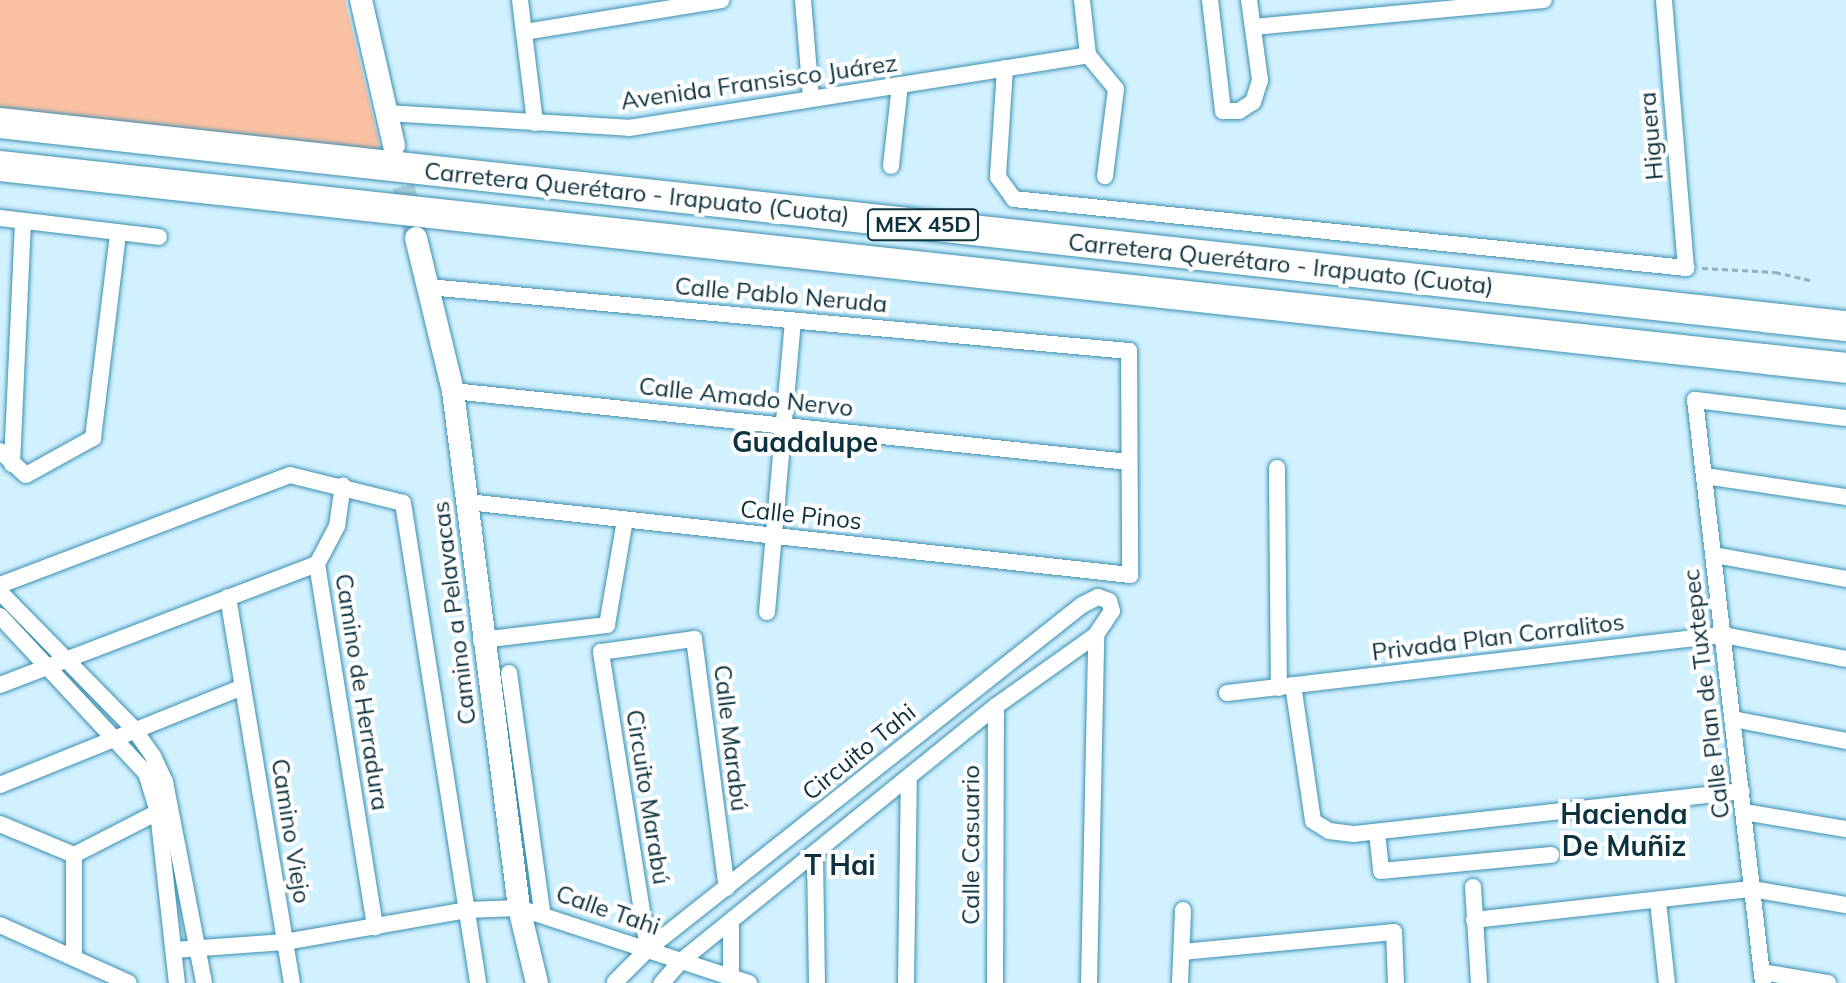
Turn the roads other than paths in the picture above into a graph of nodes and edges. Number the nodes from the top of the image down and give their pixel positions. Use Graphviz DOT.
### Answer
graph roads {
  1 [pos="361,0"];
  2 [pos="520,0"];
  3 [pos="721,0"];
  4 [pos="803,0"];
  5 [pos="1082,0"];
  6 [pos="1210,0"];
  7 [pos="1249,0"];
  8 [pos="1544,0"];
  9 [pos="1664,0"];
  10 [pos="1461,4"];
  11 [pos="1373,7"];
  12 [pos="1253,27"];
  13 [pos="524,32"];
  14 [pos="1088,55"];
  15 [pos="1005,68"];
  16 [pos="900,85"];
  17 [pos="811,97"];
  18 [pos="387,113"];
  19 [pos="0,123"];
  20 [pos="535,123"];
  21 [pos="394,145"];
  22 [pos="0,166"];
  23 [pos="891,166"];
  24 [pos="1105,176"];
  25 [pos="0,218"];
  26 [pos="23,221"];
  27 [pos="118,233"];
  28 [pos="159,237"];
  29 [pos="416,238"];
  30 [pos="428,287"];
  31 [pos="1722,312"];
  32 [pos="1846,315"];
  33 [pos="793,321"];
  34 [pos="1846,326"];
  35 [pos="1720,354"];
  36 [pos="1846,368"];
  37 [pos="1846,380"];
  38 [pos="453,391"];
  39 [pos="1846,418"];
  40 [pos="782,425"];
  41 [pos="0,451"];
  42 [pos="1129,462"];
  43 [pos="12,464"];
  44 [pos="1277,468"];
  45 [pos="1705,476"];
  46 [pos="343,485"];
  47 [pos="1846,497"];
  48 [pos="468,502"];
  49 [pos="625,520"];
  50 [pos="771,536"];
  51 [pos="1714,555"];
  52 [pos="317,564"];
  53 [pos="1846,579"];
  54 [pos="0,585"];
  55 [pos="0,592"];
  56 [pos="228,597"];
  57 [pos="767,612"];
  58 [pos="0,616"];
  59 [pos="1096,635"];
  60 [pos="1723,635"];
  61 [pos="481,640"];
  62 [pos="601,652"];
  63 [pos="65,658"];
  64 [pos="1846,659"];
  65 [pos="46,666"];
  66 [pos="509,673"];
  67 [pos="0,685"];
  68 [pos="1286,686"];
  69 [pos="243,687"];
  70 [pos="1227,693"];
  71 [pos="996,706"];
  72 [pos="1733,719"];
  73 [pos="134,729"];
  74 [pos="115,735"];
  75 [pos="1846,741"];
  76 [pos="909,779"];
  77 [pos="0,785"];
  78 [pos="1742,791"];
  79 [pos="158,812"];
  80 [pos="1744,812"];
  81 [pos="0,824"];
  82 [pos="1846,829"];
  83 [pos="1377,832"];
  84 [pos="74,855"];
  85 [pos="1551,855"];
  86 [pos="815,856"];
  87 [pos="1473,887"];
  88 [pos="727,888"];
  89 [pos="1752,889"];
  90 [pos="1658,902"];
  91 [pos="1846,905"];
  92 [pos="466,910"];
  93 [pos="530,910"];
  94 [pos="1183,910"];
  95 [pos="1474,920"];
  96 [pos="731,922"];
  97 [pos="0,925"];
  98 [pos="375,927"];
  99 [pos="285,942"];
  100 [pos="199,949"];
  101 [pos="648,949"];
  102 [pos="174,950"];
  103 [pos="1182,952"];
  104 [pos="74,958"];
  105 [pos="680,962"];
  106 [pos="731,977"];
  107 [pos="1762,978"];
  108 [pos="615,982"];
  109 [pos="129,983"];
  110 [pos="177,983"];
  111 [pos="204,983"];
  112 [pos="292,983"];
  113 [pos="478,983"];
  114 [pos="537,983"];
  115 [pos="662,983"];
  116 [pos="749,983"];
  117 [pos="817,983"];
  118 [pos="906,983"];
  119 [pos="995,983"];
  120 [pos="1089,983"];
  121 [pos="1180,983"];
  122 [pos="1396,983"];
  123 [pos="1479,983"];
  124 [pos="1667,983"];
  125 [pos="1828,983"];
  1 -- 18 [label="street"];
  2 -- 13 [label="street"];
  3 -- 13 [label="street"];
  4 -- 17 [label="street"];
  5 -- 14 [label="street"];
  6 -- 12 [label="street"];
  7 -- 12 [label="street"];
  8 -- 10 [label="street"];
  9 -- 15 [label="street, Higuera"];
  10 -- 11 [label="street"];
  11 -- 12 [label="street"];
  13 -- 20 [label="street"];
  14 -- 15 [label="street, Avenida Fransisco Juárez"];
  14 -- 24 [label="street"];
  15 -- 16 [label="street, Avenida Fransisco Juárez"];
  16 -- 17 [label="street, Avenida Fransisco Juárez"];
  16 -- 23 [label="street"];
  17 -- 20 [label="street, Avenida Fransisco Juárez"];
  18 -- 20 [label="street, Avenida Fransisco Juárez"];
  18 -- 21 [label="street"];
  19 -- 31 [label="highway, Carretera Querétaro - Irapuato (Cuota) / MEX 45D"];
  22 -- 35 [label="highway, Carretera Querétaro - Irapuato (Cuota) / MEX 45D"];
  25 -- 26 [label="street"];
  26 -- 27 [label="street"];
  26 -- 43 [label="street"];
  27 -- 28 [label="street"];
  27 -- 43 [label="street"];
  29 -- 30 [label="street, Camino a Pelavacas"];
  30 -- 33 [label="street, Calle Pablo Neruda"];
  30 -- 38 [label="street, Camino a Pelavacas"];
  31 -- 32 [label="highway"];
  31 -- 34 [label="highway, Carretera Querétaro - Irapuato (Cuota) / MEX 45D"];
  33 -- 40 [label="street"];
  33 -- 42 [label="street, Calle Pablo Neruda"];
  35 -- 36 [label="highway, Carretera Querétaro - Irapuato (Cuota) / MEX 45D"];
  35 -- 37 [label="highway"];
  38 -- 40 [label="street, Calle Amado Nervo"];
  38 -- 48 [label="street, Camino a Pelavacas"];
  39 -- 45 [label="street, Calle Plan de Tuxtepec"];
  40 -- 42 [label="street, Calle Amado Nervo"];
  40 -- 50 [label="street"];
  41 -- 43 [label="street"];
  42 -- 50 [label="street, Calle Pinos"];
  44 -- 68 [label="street"];
  45 -- 47 [label="street"];
  45 -- 51 [label="street, Calle Plan de Tuxtepec"];
  46 -- 52 [label="street"];
  46 -- 54 [label="street"];
  46 -- 92 [label="street"];
  48 -- 49 [label="street, Calle Pinos"];
  48 -- 61 [label="street, Camino a Pelavacas"];
  49 -- 50 [label="street, Calle Pinos"];
  49 -- 61 [label="street"];
  50 -- 57 [label="street"];
  51 -- 53 [label="street"];
  51 -- 60 [label="street, Calle Plan de Tuxtepec"];
  52 -- 56 [label="street, Camino de Herradura"];
  52 -- 98 [label="street, Camino de Herradura"];
  55 -- 63 [label="street"];
  56 -- 63 [label="street, Camino de Herradura"];
  56 -- 69 [label="street, Camino Viejo"];
  58 -- 65 [label="street"];
  59 -- 71 [label="street"];
  59 -- 88 [label="street, Circuito Tahi"];
  59 -- 120 [label="street, Circuito Tahi"];
  60 -- 64 [label="street, Privada Plan Corralitos"];
  60 -- 68 [label="street, Privada Plan Corralitos"];
  60 -- 72 [label="street, Calle Plan de Tuxtepec"];
  61 -- 93 [label="street, Camino a Pelavacas"];
  62 -- 88 [label="street, Calle Marabú"];
  62 -- 101 [label="street, Circuito Marabú"];
  63 -- 65 [label="street, Camino de Herradura"];
  63 -- 73 [label="street"];
  65 -- 67 [label="street, Camino de Herradura"];
  65 -- 74 [label="street"];
  66 -- 93 [label="street"];
  68 -- 70 [label="street, Privada Plan Corralitos"];
  68 -- 83 [label="street"];
  69 -- 73 [label="street"];
  69 -- 99 [label="street, Camino Viejo"];
  71 -- 76 [label="street"];
  71 -- 119 [label="street, Calle Casuario"];
  72 -- 75 [label="street"];
  72 -- 78 [label="street, Calle Plan de Tuxtepec"];
  73 -- 74 [label="street"];
  73 -- 100 [label="street"];
  74 -- 77 [label="street"];
  74 -- 79 [label="street"];
  76 -- 86 [label="street"];
  76 -- 118 [label="street"];
  78 -- 80 [label="street, Calle Plan de Tuxtepec"];
  78 -- 83 [label="street"];
  79 -- 84 [label="street"];
  79 -- 102 [label="street"];
  80 -- 82 [label="street"];
  80 -- 89 [label="street, Calle Plan de Tuxtepec"];
  81 -- 84 [label="street"];
  83 -- 85 [label="street"];
  84 -- 104 [label="street"];
  86 -- 96 [label="street"];
  86 -- 117 [label="street"];
  87 -- 95 [label="street"];
  88 -- 101 [label="street, Circuito Tahi"];
  89 -- 90 [label="street"];
  89 -- 91 [label="street"];
  89 -- 107 [label="street, Calle Plan de Tuxtepec"];
  90 -- 95 [label="street"];
  90 -- 124 [label="street"];
  92 -- 93 [label="street"];
  92 -- 98 [label="street"];
  92 -- 113 [label="street"];
  93 -- 101 [label="street, Calle Tahi"];
  93 -- 114 [label="street, Camino a Pelavacas"];
  94 -- 103 [label="street"];
  95 -- 123 [label="street"];
  96 -- 105 [label="street"];
  96 -- 106 [label="street"];
  97 -- 104 [label="street"];
  98 -- 99 [label="street"];
  99 -- 100 [label="street"];
  99 -- 112 [label="street, Camino Viejo"];
  100 -- 102 [label="street"];
  100 -- 111 [label="street"];
  101 -- 105 [label="street, Calle Tahi"];
  101 -- 108 [label="street, Circuito Tahi"];
  102 -- 110 [label="street"];
  103 -- 121 [label="street"];
  103 -- 122 [label="street"];
  104 -- 109 [label="street"];
  105 -- 106 [label="street"];
  105 -- 115 [label="street"];
  106 -- 116 [label="street"];
  107 -- 125 [label="street"];
}
